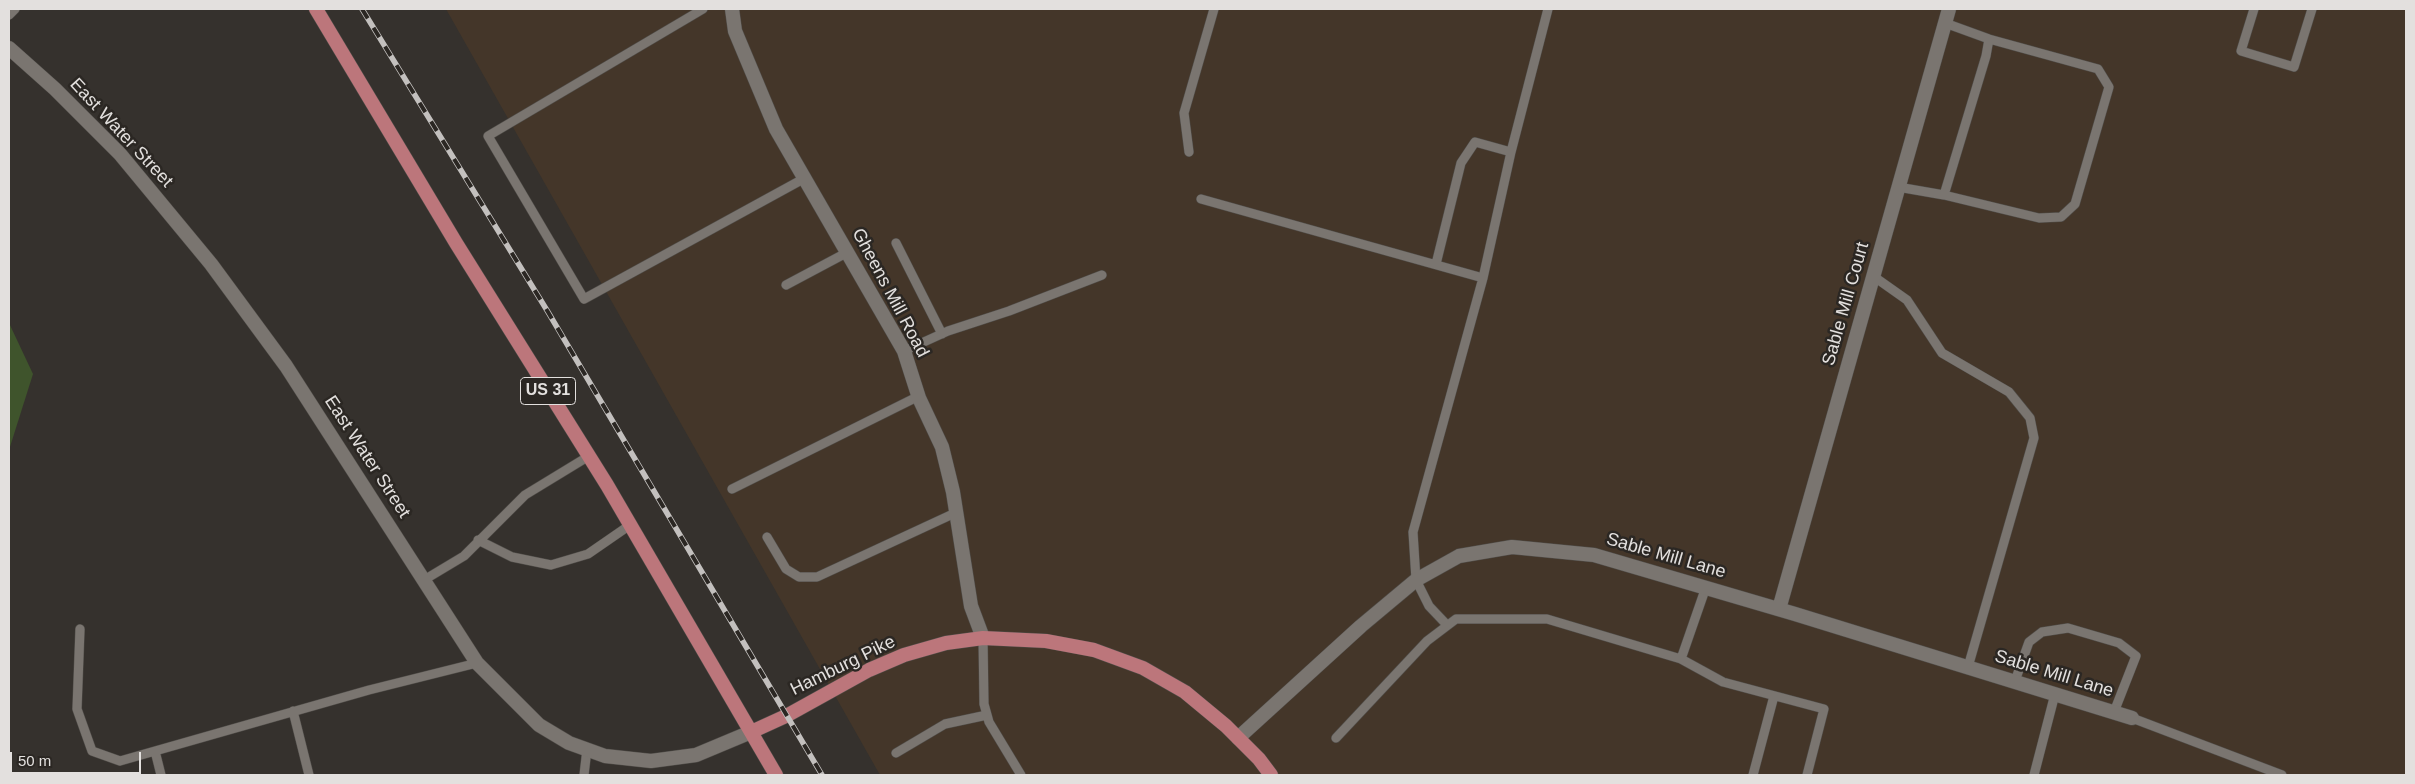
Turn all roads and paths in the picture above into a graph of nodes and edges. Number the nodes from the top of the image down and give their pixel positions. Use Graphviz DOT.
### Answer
graph roads {
  1 [pos="15,9"];
  2 [pos="316,9"];
  3 [pos="703,9"];
  4 [pos="732,9"];
  5 [pos="1214,9"];
  6 [pos="1548,9"];
  7 [pos="1949,9"];
  8 [pos="2254,9"];
  9 [pos="2312,9"];
  10 [pos="9,15"];
  11 [pos="1945,23"];
  12 [pos="1989,39"];
  13 [pos="9,48"];
  14 [pos="1190,152"];
  15 [pos="1511,152"];
  16 [pos="805,178"];
  17 [pos="1898,187"];
  18 [pos="1944,195"];
  19 [pos="1201,199"];
  20 [pos="896,243"];
  21 [pos="848,252"];
  22 [pos="1436,264"];
  23 [pos="1102,275"];
  24 [pos="1873,276"];
  25 [pos="1483,278"];
  26 [pos="786,285"];
  27 [pos="942,334"];
  28 [pos="904,351"];
  29 [pos="919,396"];
  30 [pos="589,456"];
  31 [pos="732,489"];
  32 [pos="955,513"];
  33 [pos="630,525"];
  34 [pos="767,537"];
  35 [pos="478,540"];
  36 [pos="424,580"];
  37 [pos="1416,580"];
  38 [pos="1706,587"];
  39 [pos="1779,609"];
  40 [pos="1447,625"];
  41 [pos="80,629"];
  42 [pos="983,638"];
  43 [pos="1680,659"];
  44 [pos="477,663"];
  45 [pos="1968,667"];
  46 [pos="2014,681"];
  47 [pos="2055,694"];
  48 [pos="1774,696"];
  49 [pos="293,711"];
  50 [pos="2114,712"];
  51 [pos="987,715"];
  52 [pos="2132,718"];
  53 [pos="751,732"];
  54 [pos="1238,738"];
  55 [pos="1336,738"];
  56 [pos="587,749"];
  57 [pos="155,751"];
  58 [pos="896,753"];
  59 [pos="161,775"];
  60 [pos="309,775"];
  61 [pos="584,775"];
  62 [pos="776,775"];
  63 [pos="1021,775"];
  64 [pos="1271,775"];
  65 [pos="1753,775"];
  66 [pos="1807,775"];
  67 [pos="2034,775"];
  68 [pos="2280,775"];
  1 -- 10 [label="lane"];
  2 -- 30 [label="main road, US 31"];
  3 -- 16 [label="lane"];
  4 -- 16 [label="street, Gheens Mill Road"];
  5 -- 14 [label="lane"];
  6 -- 15 [label="lane"];
  7 -- 11 [label="street, Sable Mill Court"];
  8 -- 9 [label="lane"];
  11 -- 12 [label="lane"];
  11 -- 17 [label="street, Sable Mill Court"];
  12 -- 18 [label="lane"];
  12 -- 18 [label="lane"];
  13 -- 36 [label="street, East Water Street"];
  15 -- 22 [label="lane"];
  15 -- 25 [label="lane"];
  16 -- 21 [label="street, Gheens Mill Road"];
  17 -- 18 [label="lane"];
  17 -- 24 [label="street, Sable Mill Court"];
  19 -- 22 [label="lane"];
  20 -- 27 [label="lane"];
  21 -- 26 [label="lane"];
  21 -- 28 [label="street, Gheens Mill Road"];
  22 -- 25 [label="lane"];
  23 -- 27 [label="lane"];
  24 -- 39 [label="street, Sable Mill Court"];
  24 -- 45 [label="lane"];
  25 -- 37 [label="lane"];
  27 -- 28 [label="lane"];
  28 -- 29 [label="street, Gheens Mill Road"];
  29 -- 31 [label="lane"];
  29 -- 32 [label="street, Gheens Mill Road"];
  30 -- 33 [label="main road, US 31"];
  30 -- 35 [label="lane"];
  32 -- 34 [label="lane"];
  32 -- 42 [label="street, Gheens Mill Road"];
  33 -- 35 [label="lane"];
  33 -- 53 [label="main road, US 31"];
  35 -- 36 [label="lane"];
  36 -- 44 [label="street, East Water Street"];
  37 -- 38 [label="street, Sable Mill Lane"];
  37 -- 40 [label="lane"];
  37 -- 54 [label="street, Sable Mill Lane"];
  38 -- 39 [label="street, Sable Mill Lane"];
  38 -- 43 [label="lane"];
  39 -- 45 [label="street, Sable Mill Lane"];
  40 -- 43 [label="lane"];
  40 -- 55 [label="lane"];
  41 -- 57 [label="lane"];
  42 -- 51 [label="lane"];
  42 -- 53 [label="main road, Hamburg Pike"];
  42 -- 54 [label="main road, Hamburg Pike"];
  43 -- 48 [label="lane"];
  44 -- 49 [label="lane"];
  44 -- 56 [label="street, East Water Street"];
  45 -- 46 [label="street, Sable Mill Lane"];
  46 -- 47 [label="street, Sable Mill Lane"];
  46 -- 50 [label="lane"];
  47 -- 50 [label="street, Sable Mill Lane"];
  47 -- 67 [label="lane"];
  48 -- 65 [label="lane"];
  48 -- 66 [label="lane"];
  49 -- 57 [label="lane"];
  49 -- 60 [label="lane"];
  50 -- 52 [label="street, Sable Mill Lane"];
  51 -- 58 [label="lane"];
  51 -- 63 [label="lane"];
  52 -- 68 [label="lane"];
  53 -- 56 [label="street, East Water Street"];
  53 -- 62 [label="main road, US 31"];
  54 -- 64 [label="main road, Hamburg Pike"];
  56 -- 61 [label="lane"];
  57 -- 59 [label="lane"];
}
